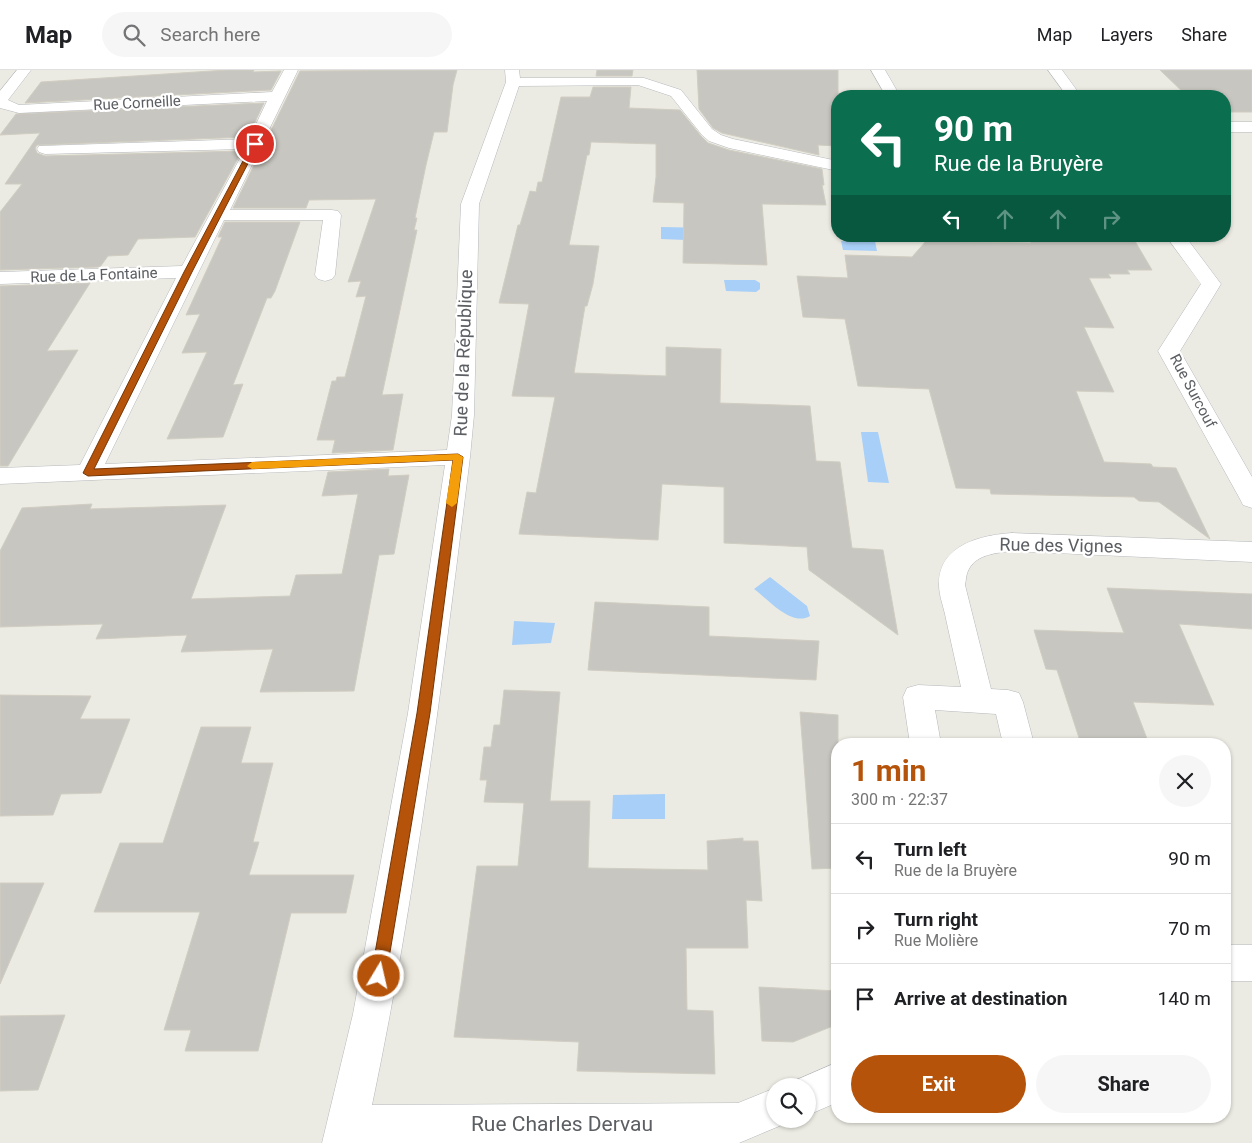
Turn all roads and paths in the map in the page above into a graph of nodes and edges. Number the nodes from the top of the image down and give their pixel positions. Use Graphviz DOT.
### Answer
graph roads {
  1 [pos="24,70"];
  2 [pos="291,70"];
  3 [pos="658,70"];
  4 [pos="878,70"];
  5 [pos="1055,70"];
  6 [pos="512,76"];
  7 [pos="639,82"];
  8 [pos="890,90"];
  9 [pos="1070,90"];
  10 [pos="276,96"];
  11 [pos="0,102"];
  12 [pos="1231,126"];
  13 [pos="1252,127"];
  14 [pos="255,144"];
  15 [pos="45,149"];
  16 [pos="831,164"];
  17 [pos="218,215"];
  18 [pos="1180,242"];
  19 [pos="188,272"];
  20 [pos="325,275"];
  21 [pos="0,278"];
  22 [pos="458,457"];
  23 [pos="88,473"];
  24 [pos="0,476"];
  25 [pos="1252,499"];
  26 [pos="1252,552"];
  27 [pos="979,700"];
  28 [pos="925,738"];
  29 [pos="1017,738"];
  30 [pos="1231,963"];
  31 [pos="1252,964"];
  32 [pos="831,1085"];
  33 [pos="816,1091"];
  34 [pos="766,1112"];
  35 [pos="344,1134"];
  1 -- 11 [label="street, Rue Corneille"];
  2 -- 10 [label="street"];
  3 -- 7 [label="street"];
  4 -- 8 [label="street"];
  5 -- 9 [label="street"];
  6 -- 7 [label="street"];
  6 -- 22 [label="street, Rue de la République"];
  7 -- 16 [label="street"];
  10 -- 11 [label="street, Rue Corneille"];
  10 -- 14 [label="street"];
  12 -- 13 [label="street"];
  14 -- 15 [label="street"];
  14 -- 17 [label="street"];
  17 -- 19 [label="street"];
  17 -- 20 [label="street"];
  18 -- 25 [label="street, Rue Surcouf"];
  19 -- 21 [label="street, Rue de La Fontaine"];
  19 -- 23 [label="street"];
  22 -- 23 [label="street"];
  22 -- 35 [label="street, Rue de la République"];
  23 -- 24 [label="street"];
  26 -- 27 [label="street, Rue des Vignes"];
  27 -- 28 [label="street"];
  27 -- 29 [label="street"];
  30 -- 31 [label="street"];
  32 -- 33 [label="street"];
  34 -- 35 [label="street, Rue Charles Dervau"];
}
